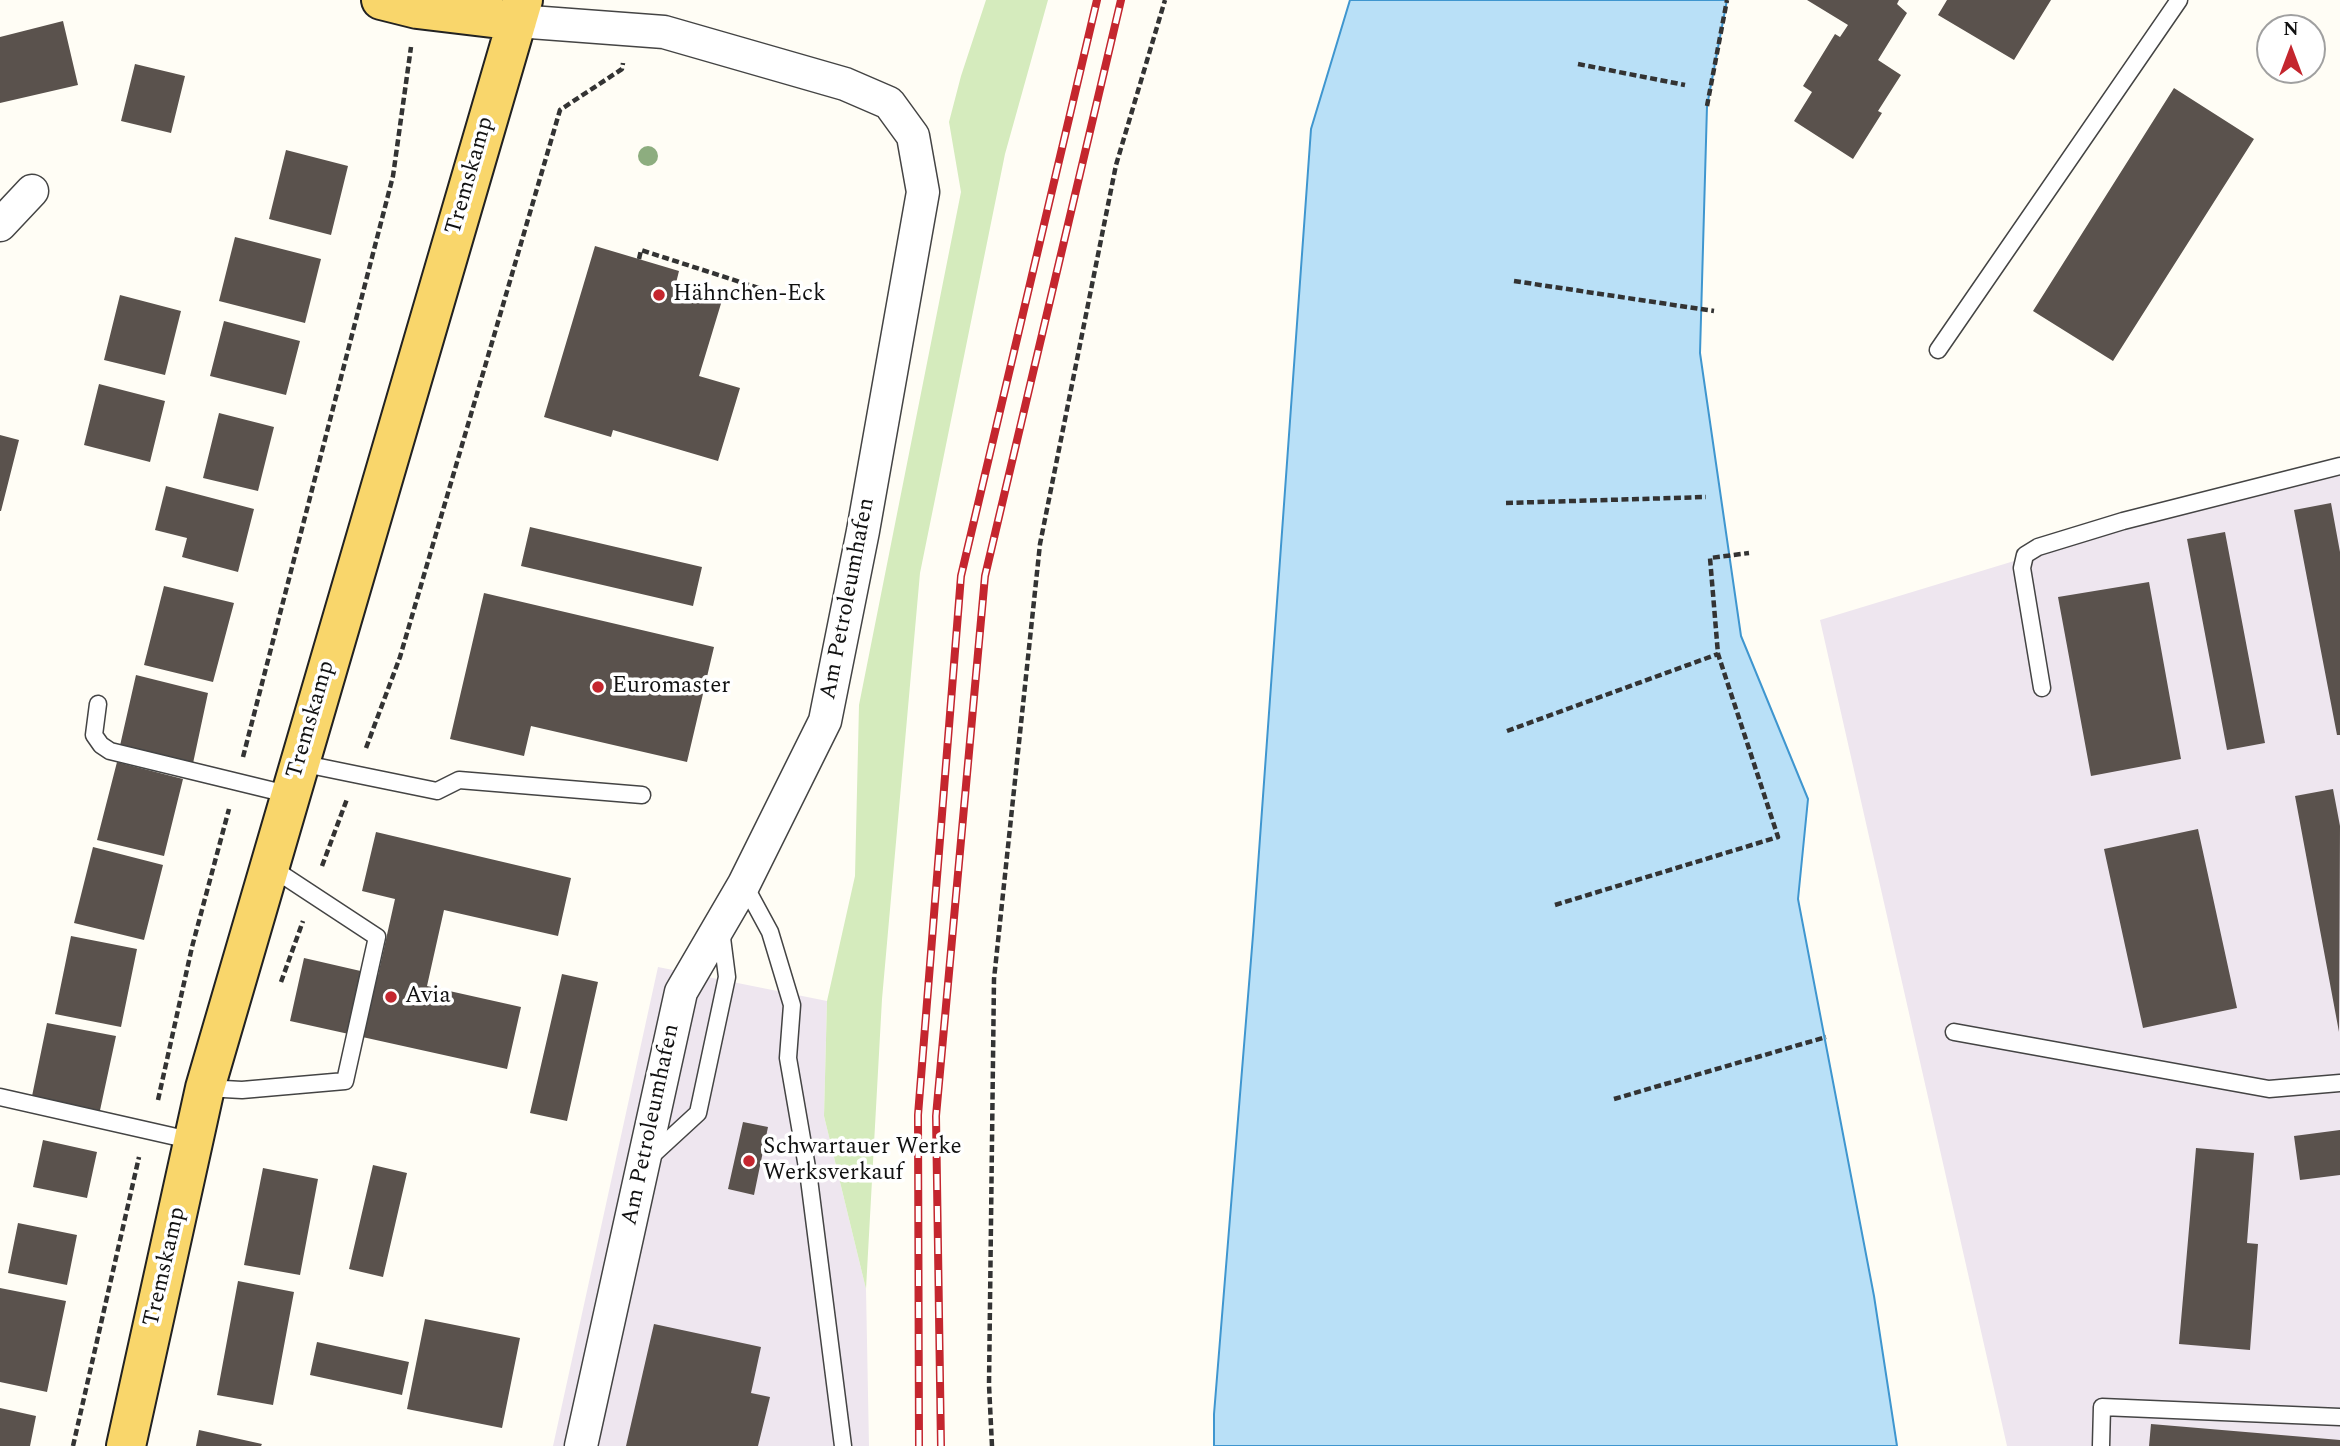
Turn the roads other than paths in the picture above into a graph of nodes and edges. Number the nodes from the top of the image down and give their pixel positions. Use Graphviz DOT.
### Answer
graph roads {
  1 [pos="2179,0"];
  2 [pos="399,4"];
  3 [pos="520,11"];
  4 [pos="32,191"];
  5 [pos="0,225"];
  6 [pos="1938,350"];
  7 [pos="2340,466"];
  8 [pos="2042,688"];
  9 [pos="98,704"];
  10 [pos="296,779"];
  11 [pos="642,795"];
  12 [pos="269,866"];
  13 [pos="744,884"];
  14 [pos="720,925"];
  15 [pos="1954,1032"];
  16 [pos="2340,1083"];
  17 [pos="205,1088"];
  18 [pos="0,1097"];
  19 [pos="194,1141"];
  20 [pos="644,1163"];
  21 [pos="2340,1417"];
  22 [pos="126,1446"];
  23 [pos="581,1446"];
  24 [pos="843,1446"];
  25 [pos="2101,1446"];
  1 -- 6 [label="lane"];
  2 -- 3 [label="main road"];
  3 -- 10 [label="main road, Tremskamp"];
  3 -- 13 [label="street, Am Petroleumhafen"];
  4 -- 5 [label="street"];
  7 -- 8 [label="lane"];
  9 -- 10 [label="lane"];
  10 -- 11 [label="lane"];
  10 -- 12 [label="main road, Tremskamp"];
  12 -- 17 [label="main road, Tremskamp"];
  12 -- 17 [label="lane"];
  13 -- 14 [label="street, Am Petroleumhafen"];
  13 -- 24 [label="lane"];
  14 -- 20 [label="street, Am Petroleumhafen"];
  14 -- 20 [label="lane"];
  15 -- 16 [label="lane"];
  17 -- 19 [label="main road, Tremskamp"];
  18 -- 19 [label="lane"];
  19 -- 22 [label="main road, Tremskamp"];
  20 -- 23 [label="street, Am Petroleumhafen"];
  21 -- 25 [label="lane"];
}
